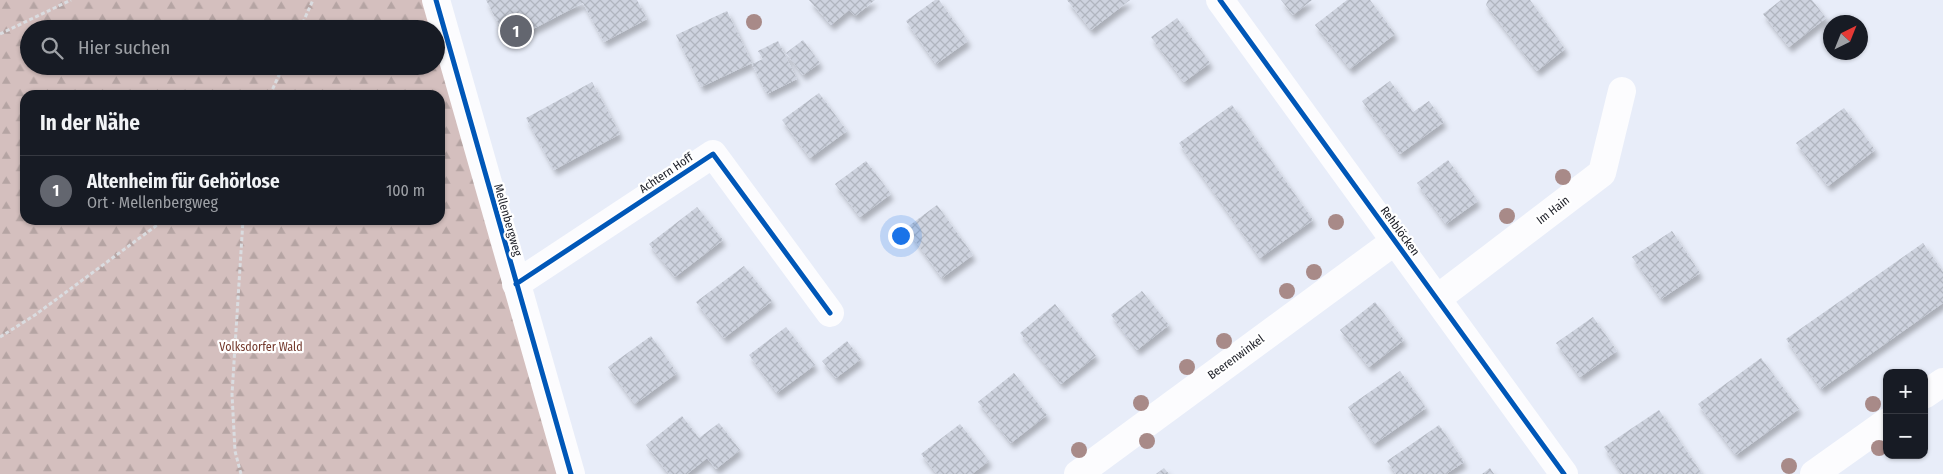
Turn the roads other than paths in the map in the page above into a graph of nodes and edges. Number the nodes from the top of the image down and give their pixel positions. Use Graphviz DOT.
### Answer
graph roads {
  1 [pos="436,0"];
  2 [pos="1220,0"];
  3 [pos="442,20"];
  4 [pos="445,32"];
  5 [pos="1622,91"];
  6 [pos="1395,241"];
  7 [pos="516,284"];
  8 [pos="1438,298"];
  9 [pos="830,313"];
  10 [pos="1943,382"];
  11 [pos="1928,392"];
  12 [pos="1883,425"];
  13 [pos="571,474"];
  14 [pos="1078,474"];
  15 [pos="1564,474"];
  16 [pos="1814,474"];
  1 -- 3 [label="street, Mellenbergweg"];
  2 -- 6 [label="street, Rehblöcken"];
  4 -- 7 [label="street, Mellenbergweg"];
  5 -- 8 [label="street, Im Hain"];
  6 -- 8 [label="street, Rehblöcken"];
  6 -- 14 [label="street, Beerenwinkel"];
  7 -- 9 [label="street, Achtern Hoff"];
  7 -- 13 [label="street, Mellenbergweg"];
  8 -- 15 [label="street, Rehblöcken"];
  10 -- 11 [label="street"];
  12 -- 16 [label="street"];
}
